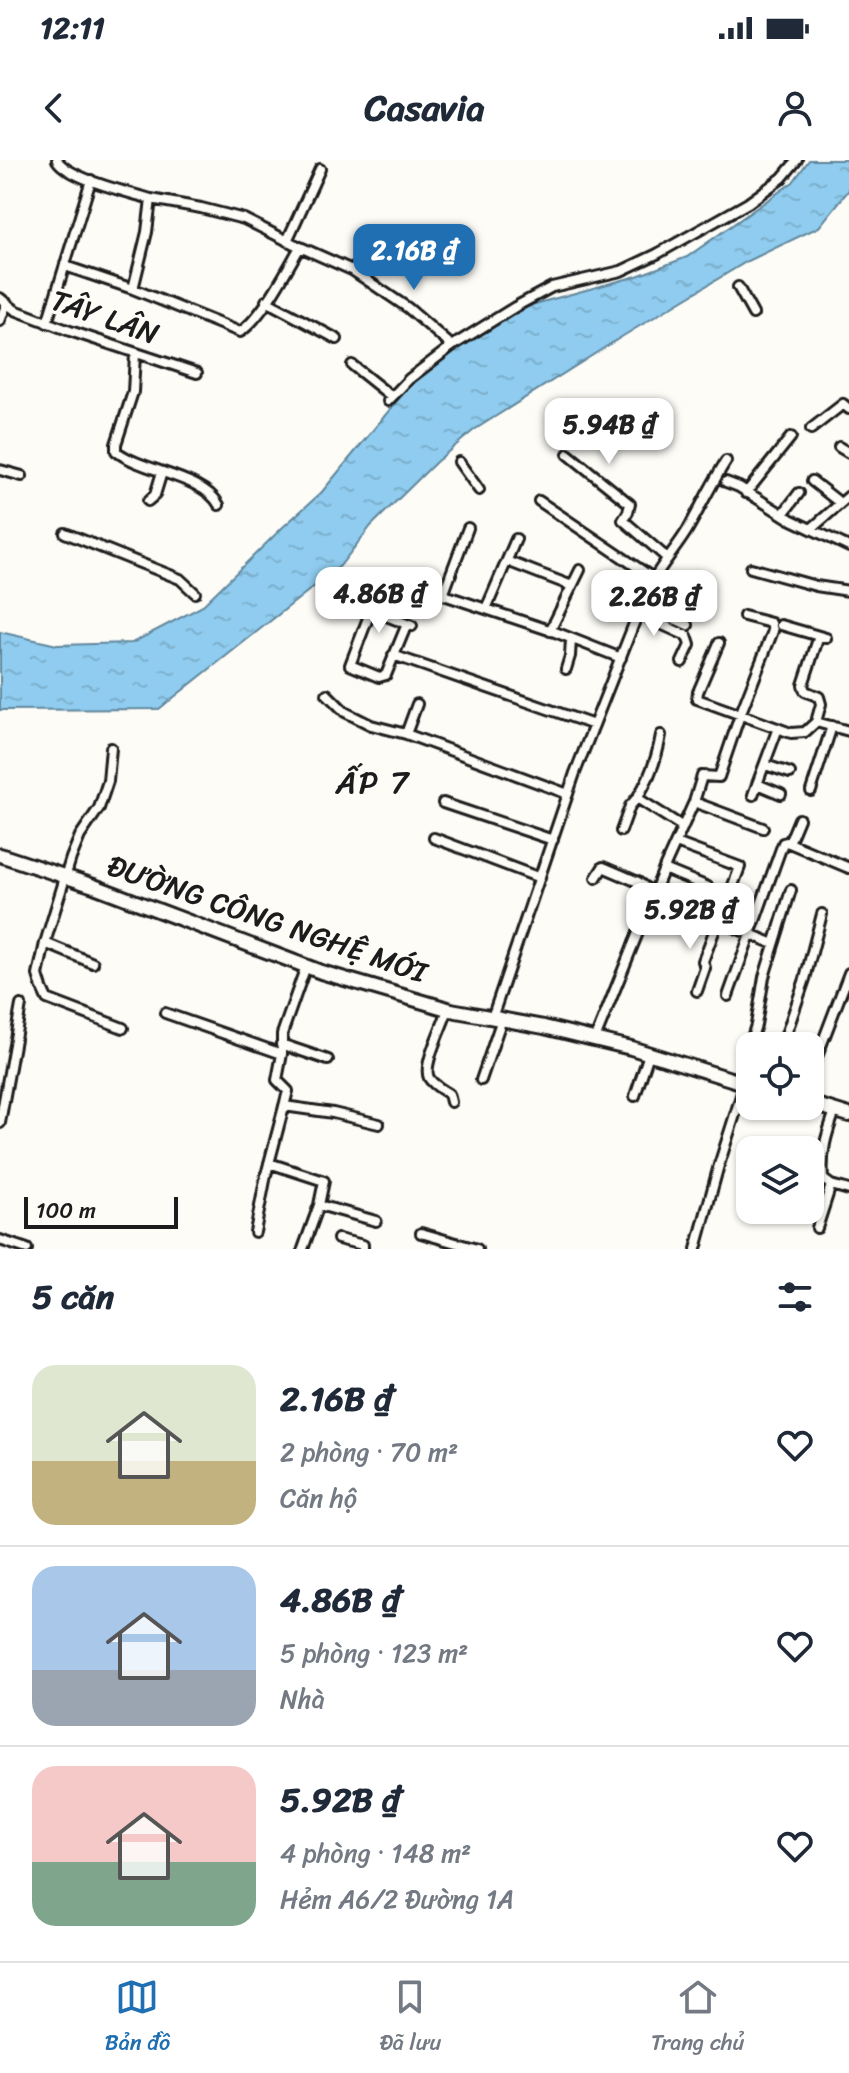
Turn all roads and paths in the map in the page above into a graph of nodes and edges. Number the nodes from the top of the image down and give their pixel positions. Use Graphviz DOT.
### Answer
graph roads {
  1 [pos="57,160"];
  2 [pos="797,160"];
  3 [pos="320,169"];
  4 [pos="91,180"];
  5 [pos="151,199"];
  6 [pos="287,241"];
  7 [pos="300,247"];
  8 [pos="65,266"];
  9 [pos="133,289"];
  10 [pos="738,289"];
  11 [pos="3,300"];
  12 [pos="266,301"];
  13 [pos="751,310"];
  14 [pos="0,321"];
  15 [pos="47,323"];
  16 [pos="337,339"];
  17 [pos="452,346"];
  18 [pos="135,354"];
  19 [pos="352,365"];
  20 [pos="197,373"];
  21 [pos="849,409"];
  22 [pos="811,429"];
  23 [pos="791,437"];
  24 [pos="839,447"];
  25 [pos="849,453"];
  26 [pos="568,454"];
  27 [pos="726,461"];
  28 [pos="459,462"];
  29 [pos="0,470"];
  30 [pos="162,472"];
  31 [pos="22,476"];
  32 [pos="812,481"];
  33 [pos="726,482"];
  34 [pos="479,490"];
  35 [pos="746,493"];
  36 [pos="799,493"];
  37 [pos="849,496"];
  38 [pos="148,501"];
  39 [pos="539,501"];
  40 [pos="840,503"];
  41 [pos="219,505"];
  42 [pos="783,514"];
  43 [pos="468,528"];
  44 [pos="811,529"];
  45 [pos="65,533"];
  46 [pos="516,539"];
  47 [pos="849,547"];
  48 [pos="667,558"];
  49 [pos="507,561"];
  50 [pos="751,568"];
  51 [pos="580,570"];
  52 [pos="653,578"];
  53 [pos="572,586"];
  54 [pos="849,591"];
  55 [pos="195,593"];
  56 [pos="374,596"];
  57 [pos="640,607"];
  58 [pos="486,609"];
  59 [pos="371,610"];
  60 [pos="744,616"];
  61 [pos="688,625"];
  62 [pos="781,625"];
  63 [pos="550,631"];
  64 [pos="571,639"];
  65 [pos="719,643"];
  66 [pos="393,655"];
  67 [pos="621,658"];
  68 [pos="682,662"];
  69 [pos="566,669"];
  70 [pos="327,694"];
  71 [pos="417,704"];
  72 [pos="740,715"];
  73 [pos="816,722"];
  74 [pos="594,725"];
  75 [pos="832,726"];
  76 [pos="778,728"];
  77 [pos="849,731"];
  78 [pos="406,734"];
  79 [pos="661,735"];
  80 [pos="111,748"];
  81 [pos="765,765"];
  82 [pos="790,773"];
  83 [pos="757,784"];
  84 [pos="811,791"];
  85 [pos="568,794"];
  86 [pos="781,794"];
  87 [pos="753,795"];
  88 [pos="637,798"];
  89 [pos="694,802"];
  90 [pos="443,803"];
  91 [pos="799,819"];
  92 [pos="683,827"];
  93 [pos="763,828"];
  94 [pos="621,831"];
  95 [pos="434,838"];
  96 [pos="553,840"];
  97 [pos="676,843"];
  98 [pos="789,843"];
  99 [pos="0,855"];
  100 [pos="849,868"];
  101 [pos="664,869"];
  102 [pos="66,877"];
  103 [pos="540,878"];
  104 [pos="596,878"];
  105 [pos="708,887"];
  106 [pos="732,888"];
  107 [pos="791,890"];
  108 [pos="654,894"];
  109 [pos="822,914"];
  110 [pos="718,921"];
  111 [pos="750,934"];
  112 [pos="45,943"];
  113 [pos="774,944"];
  114 [pos="93,963"];
  115 [pos="306,966"];
  116 [pos="849,973"];
  117 [pos="697,991"];
  118 [pos="728,996"];
  119 [pos="838,1003"];
  120 [pos="21,1005"];
  121 [pos="849,1008"];
  122 [pos="448,1009"];
  123 [pos="165,1013"];
  124 [pos="497,1019"];
  125 [pos="123,1028"];
  126 [pos="755,1032"];
  127 [pos="787,1032"];
  128 [pos="595,1039"];
  129 [pos="824,1039"];
  130 [pos="282,1049"];
  131 [pos="649,1054"];
  132 [pos="328,1060"];
  133 [pos="4,1077"];
  134 [pos="481,1080"];
  135 [pos="736,1081"];
  136 [pos="635,1096"];
  137 [pos="451,1102"];
  138 [pos="284,1106"];
  139 [pos="824,1107"];
  140 [pos="736,1109"];
  141 [pos="845,1112"];
  142 [pos="0,1123"];
  143 [pos="379,1124"];
  144 [pos="269,1163"];
  145 [pos="831,1185"];
  146 [pos="849,1190"];
  147 [pos="319,1205"];
  148 [pos="376,1221"];
  149 [pos="817,1228"];
  150 [pos="255,1232"];
  151 [pos="421,1233"];
  152 [pos="338,1239"];
  153 [pos="0,1240"];
  154 [pos="27,1249"];
  155 [pos="303,1249"];
  156 [pos="363,1249"];
  157 [pos="477,1249"];
  158 [pos="696,1249"];
  1 -- 4 [label="street"];
  2 -- 17 [label="street"];
  3 -- 6 [label="street"];
  4 -- 5 [label="street"];
  4 -- 8 [label="street"];
  5 -- 6 [label="street"];
  5 -- 9 [label="street"];
  6 -- 7 [label="street"];
  7 -- 12 [label="street"];
  7 -- 17 [label="street"];
  8 -- 9 [label="street"];
  8 -- 15 [label="street"];
  9 -- 12 [label="street"];
  10 -- 13 [label="street"];
  11 -- 14 [label="street"];
  11 -- 15 [label="street, TÂY LÂN"];
  12 -- 16 [label="street"];
  15 -- 18 [label="street, TÂY LÂN"];
  17 -- 19 [label="street"];
  18 -- 20 [label="street, TÂY LÂN"];
  18 -- 30 [label="street"];
  21 -- 22 [label="street"];
  23 -- 35 [label="street"];
  24 -- 25 [label="street"];
  26 -- 48 [label="street"];
  27 -- 48 [label="street"];
  28 -- 34 [label="street"];
  29 -- 31 [label="street"];
  30 -- 38 [label="street"];
  30 -- 41 [label="street"];
  32 -- 40 [label="street"];
  33 -- 35 [label="street"];
  35 -- 42 [label="street"];
  36 -- 42 [label="street"];
  37 -- 40 [label="street"];
  39 -- 52 [label="street"];
  40 -- 44 [label="street"];
  42 -- 44 [label="street"];
  43 -- 58 [label="street"];
  44 -- 47 [label="street"];
  45 -- 55 [label="street"];
  46 -- 49 [label="street"];
  48 -- 52 [label="street"];
  49 -- 53 [label="street"];
  49 -- 58 [label="street"];
  50 -- 54 [label="street"];
  51 -- 53 [label="street"];
  52 -- 57 [label="street"];
  53 -- 63 [label="street"];
  56 -- 59 [label="street"];
  57 -- 61 [label="street"];
  57 -- 67 [label="street"];
  57 -- 68 [label="street"];
  58 -- 63 [label="street"];
  59 -- 66 [label="street"];
  59 -- 66 [label="street"];
  60 -- 72 [label="street"];
  62 -- 73 [label="street"];
  63 -- 64 [label="street"];
  64 -- 67 [label="street"];
  64 -- 69 [label="street"];
  65 -- 72 [label="street"];
  66 -- 74 [label="street"];
  67 -- 74 [label="street"];
  70 -- 78 [label="street"];
  71 -- 78 [label="street"];
  72 -- 76 [label="street"];
  72 -- 89 [label="street"];
  73 -- 75 [label="street"];
  73 -- 76 [label="street"];
  74 -- 85 [label="street"];
  75 -- 77 [label="street"];
  75 -- 84 [label="street"];
  76 -- 81 [label="street"];
  78 -- 85 [label="street"];
  79 -- 88 [label="street"];
  80 -- 102 [label="street"];
  81 -- 82 [label="street"];
  81 -- 83 [label="street"];
  83 -- 86 [label="street"];
  83 -- 87 [label="street"];
  85 -- 96 [label="street"];
  88 -- 92 [label="street"];
  88 -- 94 [label="street"];
  89 -- 92 [label="street"];
  89 -- 93 [label="street"];
  90 -- 96 [label="street"];
  91 -- 98 [label="street"];
  92 -- 97 [label="street"];
  95 -- 103 [label="street"];
  96 -- 103 [label="street"];
  97 -- 101 [label="street"];
  97 -- 106 [label="street"];
  98 -- 100 [label="street"];
  98 -- 111 [label="street"];
  99 -- 102 [label="street, ĐƯỜNG CÔNG NGHỆ MỚI"];
  101 -- 105 [label="street"];
  101 -- 108 [label="street"];
  102 -- 112 [label="street"];
  102 -- 115 [label="street, ĐƯỜNG CÔNG NGHỆ MỚI"];
  103 -- 124 [label="street"];
  104 -- 108 [label="street"];
  107 -- 113 [label="street"];
  108 -- 110 [label="street"];
  108 -- 128 [label="street"];
  109 -- 127 [label="street"];
  110 -- 111 [label="street"];
  110 -- 117 [label="street"];
  111 -- 113 [label="street"];
  111 -- 118 [label="street"];
  112 -- 114 [label="street"];
  112 -- 125 [label="street"];
  113 -- 126 [label="street"];
  115 -- 122 [label="street, ĐƯỜNG CÔNG NGHỆ MỚI"];
  115 -- 130 [label="street"];
  116 -- 119 [label="street"];
  119 -- 121 [label="street"];
  119 -- 129 [label="street"];
  120 -- 133 [label="street"];
  122 -- 124 [label="street, ĐƯỜNG CÔNG NGHỆ MỚI"];
  122 -- 137 [label="street"];
  123 -- 130 [label="street"];
  124 -- 128 [label="street, ĐƯỜNG CÔNG NGHỆ MỚI"];
  124 -- 134 [label="street"];
  128 -- 131 [label="street, ĐƯỜNG CÔNG NGHỆ MỚI"];
  130 -- 132 [label="street"];
  130 -- 138 [label="street"];
  131 -- 135 [label="street, ĐƯỜNG CÔNG NGHỆ MỚI"];
  131 -- 136 [label="street"];
  133 -- 142 [label="street"];
  138 -- 143 [label="street"];
  138 -- 144 [label="street"];
  139 -- 141 [label="street"];
  140 -- 158 [label="street"];
  141 -- 145 [label="street"];
  144 -- 147 [label="street"];
  144 -- 150 [label="street"];
  145 -- 146 [label="street"];
  145 -- 149 [label="street"];
  147 -- 148 [label="street"];
  147 -- 155 [label="street"];
  151 -- 157 [label="street"];
  152 -- 156 [label="street"];
  153 -- 154 [label="street"];
}
